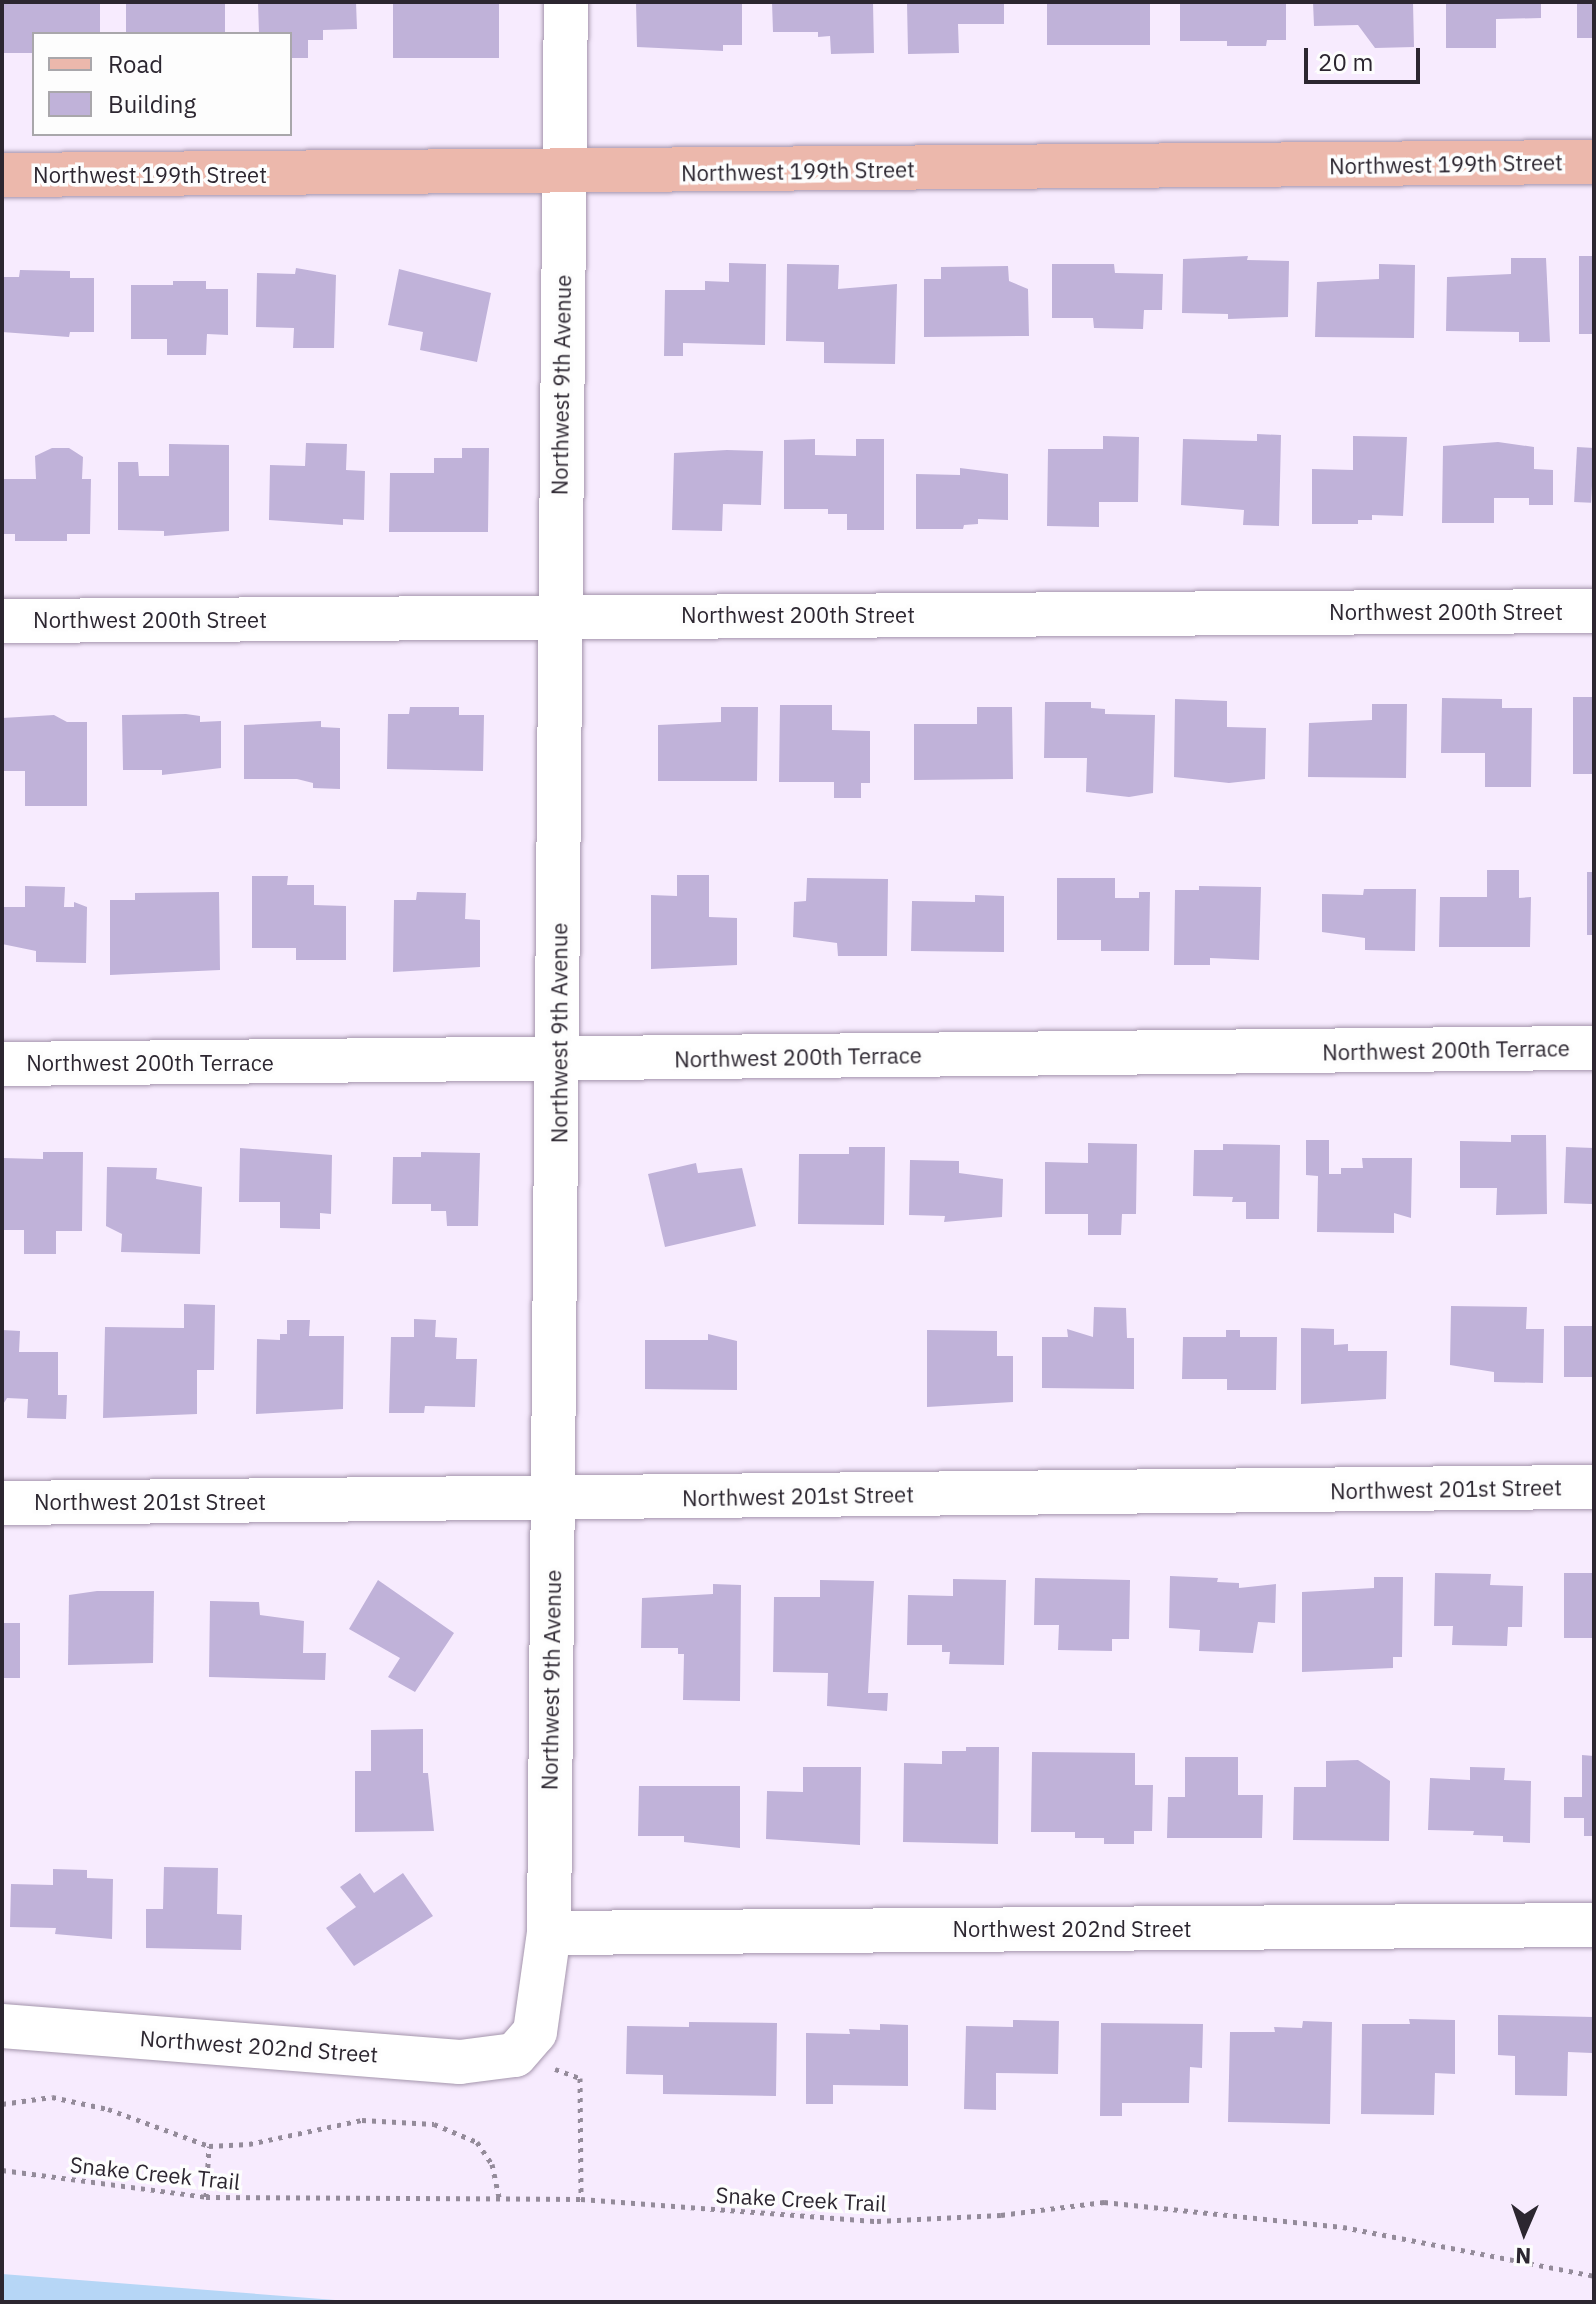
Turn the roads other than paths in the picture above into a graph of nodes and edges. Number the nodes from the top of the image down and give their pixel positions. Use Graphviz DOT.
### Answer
graph roads {
  1 [pos="566,2"];
  2 [pos="1594,162"];
  3 [pos="565,174"];
  4 [pos="2,175"];
  5 [pos="1594,611"];
  6 [pos="556,616"];
  7 [pos="2,621"];
  8 [pos="1594,1048"];
  9 [pos="560,1060"];
  10 [pos="2,1064"];
  11 [pos="1594,1487"];
  12 [pos="553,1499"];
  13 [pos="2,1503"];
  14 [pos="1594,1925"];
  15 [pos="549,1933"];
  16 [pos="2,2026"];
  17 [pos="515,2055"];
  1 -- 3 [label="street, Northwest 9th Avenue"];
  2 -- 3 [label="main road, Northwest 199th Street"];
  3 -- 4 [label="main road, Northwest 199th Street"];
  3 -- 6 [label="street, Northwest 9th Avenue"];
  5 -- 6 [label="street, Northwest 200th Street"];
  6 -- 7 [label="street, Northwest 200th Street"];
  6 -- 9 [label="street, Northwest 9th Avenue"];
  8 -- 9 [label="street, Northwest 200th Terrace"];
  9 -- 10 [label="street, Northwest 200th Terrace"];
  9 -- 12 [label="street, Northwest 9th Avenue"];
  11 -- 12 [label="street, Northwest 201st Street"];
  12 -- 13 [label="street, Northwest 201st Street"];
  12 -- 15 [label="street, Northwest 9th Avenue"];
  14 -- 15 [label="street, Northwest 202nd Street"];
  15 -- 17 [label="street, Northwest 9th Avenue"];
  16 -- 17 [label="street, Northwest 202nd Street"];
}
